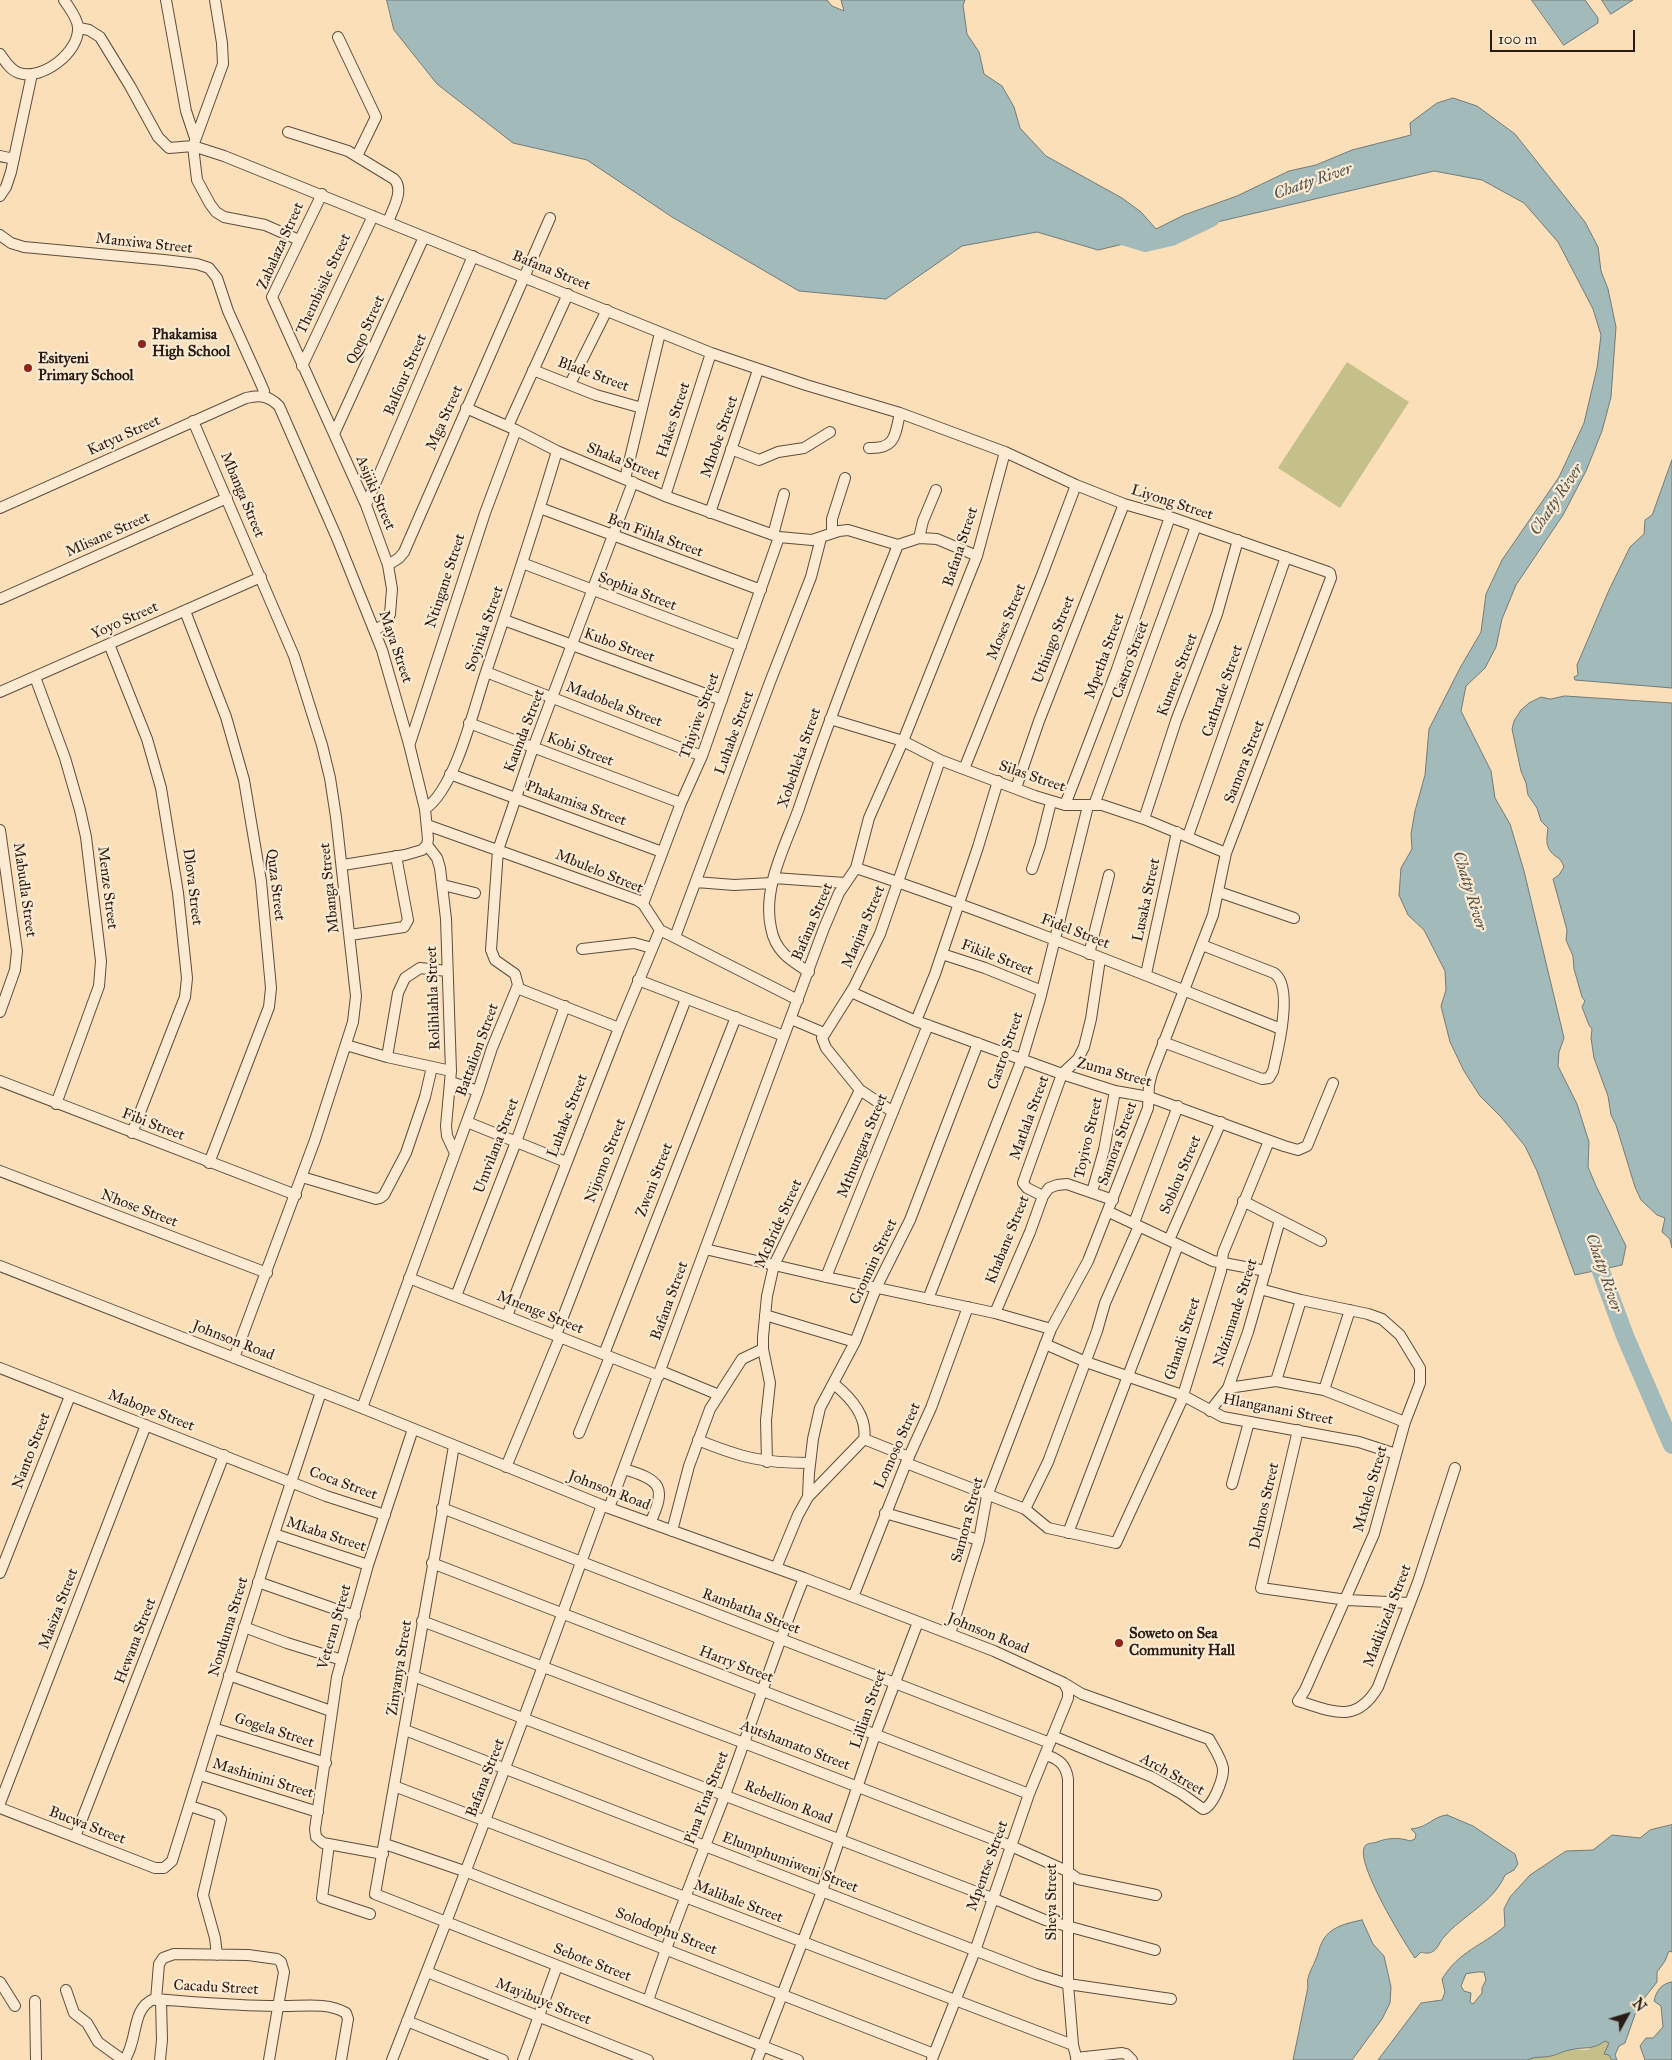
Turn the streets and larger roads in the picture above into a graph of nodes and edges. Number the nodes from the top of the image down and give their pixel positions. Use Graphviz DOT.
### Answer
graph roads {
  1 [pos="64,0"];
  2 [pos="75,0"];
  3 [pos="166,0"];
  4 [pos="215,0"];
  5 [pos="73,13"];
  6 [pos="78,28"];
  7 [pos="338,37"];
  8 [pos="0,54"];
  9 [pos="32,74"];
  10 [pos="288,132"];
  11 [pos="194,142"];
  12 [pos="0,156"];
  13 [pos="356,156"];
  14 [pos="14,159"];
  15 [pos="322,194"];
  16 [pos="0,196"];
  17 [pos="373,216"];
  18 [pos="550,218"];
  19 [pos="388,222"];
  20 [pos="0,235"];
  21 [pos="424,237"];
  22 [pos="299,240"];
  23 [pos="473,256"];
  24 [pos="525,277"];
  25 [pos="568,294"];
  26 [pos="607,310"];
  27 [pos="660,333"];
  28 [pos="710,353"];
  29 [pos="302,366"];
  30 [pos="533,370"];
  31 [pos="758,370"];
  32 [pos="570,384"];
  33 [pos="262,396"];
  34 [pos="466,408"];
  35 [pos="642,408"];
  36 [pos="900,413"];
  37 [pos="193,421"];
  38 [pos="512,428"];
  39 [pos="830,432"];
  40 [pos="334,434"];
  41 [pos="869,448"];
  42 [pos="731,449"];
  43 [pos="557,451"];
  44 [pos="1005,452"];
  45 [pos="845,478"];
  46 [pos="629,480"];
  47 [pos="1076,486"];
  48 [pos="936,490"];
  49 [pos="784,494"];
  50 [pos="665,496"];
  51 [pos="227,498"];
  52 [pos="1124,504"];
  53 [pos="366,506"];
  54 [pos="0,508"];
  55 [pos="540,508"];
  56 [pos="710,513"];
  57 [pos="1170,517"];
  58 [pos="1196,526"];
  59 [pos="832,533"];
  60 [pos="776,536"];
  61 [pos="613,537"];
  62 [pos="821,538"];
  63 [pos="920,538"];
  64 [pos="1238,540"];
  65 [pos="898,545"];
  66 [pos="977,556"];
  67 [pos="1286,556"];
  68 [pos="522,564"];
  69 [pos="388,565"];
  70 [pos="1331,576"];
  71 [pos="261,577"];
  72 [pos="761,590"];
  73 [pos="593,592"];
  74 [pos="0,599"];
  75 [pos="185,611"];
  76 [pos="504,620"];
  77 [pos="374,630"];
  78 [pos="109,644"];
  79 [pos="573,645"];
  80 [pos="741,646"];
  81 [pos="486,672"];
  82 [pos="35,677"];
  83 [pos="0,692"];
  84 [pos="554,698"];
  85 [pos="722,700"];
  86 [pos="830,719"];
  87 [pos="469,723"];
  88 [pos="903,741"];
  89 [pos="409,744"];
  90 [pos="533,748"];
  91 [pos="702,756"];
  92 [pos="940,760"];
  93 [pos="964,769"];
  94 [pos="450,774"];
  95 [pos="998,781"];
  96 [pos="1016,788"];
  97 [pos="516,798"];
  98 [pos="1051,802"];
  99 [pos="681,804"];
  100 [pos="1066,804"];
  101 [pos="1091,806"];
  102 [pos="426,809"];
  103 [pos="1144,819"];
  104 [pos="427,825"];
  105 [pos="0,830"];
  106 [pos="1177,832"];
  107 [pos="1188,836"];
  108 [pos="427,845"];
  109 [pos="498,850"];
  110 [pos="662,852"];
  111 [pos="1226,853"];
  112 [pos="396,856"];
  113 [pos="343,865"];
  114 [pos="856,868"];
  115 [pos="1032,868"];
  116 [pos="1109,874"];
  117 [pos="773,880"];
  118 [pos="696,882"];
  119 [pos="899,882"];
  120 [pos="845,883"];
  121 [pos="443,885"];
  122 [pos="1219,892"];
  123 [pos="475,893"];
  124 [pos="958,903"];
  125 [pos="643,904"];
  126 [pos="1294,918"];
  127 [pos="660,930"];
  128 [pos="350,935"];
  129 [pos="676,937"];
  130 [pos="1055,940"];
  131 [pos="1202,945"];
  132 [pos="652,948"];
  133 [pos="582,949"];
  134 [pos="942,954"];
  135 [pos="1089,954"];
  136 [pos="1100,958"];
  137 [pos="447,971"];
  138 [pos="809,972"];
  139 [pos="1146,974"];
  140 [pos="638,980"];
  141 [pos="517,988"];
  142 [pos="1184,990"];
  143 [pos="851,992"];
  144 [pos="1042,992"];
  145 [pos="686,999"];
  146 [pos="798,1000"];
  147 [pos="564,1006"];
  148 [pos="0,1012"];
  149 [pos="736,1018"];
  150 [pos="791,1019"];
  151 [pos="916,1020"];
  152 [pos="928,1025"];
  153 [pos="619,1028"];
  154 [pos="1281,1029"];
  155 [pos="824,1033"];
  156 [pos="784,1036"];
  157 [pos="1163,1042"];
  158 [pos="978,1043"];
  159 [pos="346,1045"];
  160 [pos="387,1057"];
  161 [pos="1022,1059"];
  162 [pos="432,1067"];
  163 [pos="451,1071"];
  164 [pos="1062,1074"];
  165 [pos="0,1081"];
  166 [pos="451,1082"];
  167 [pos="1333,1082"];
  168 [pos="860,1090"];
  169 [pos="478,1091"];
  170 [pos="1115,1091"];
  171 [pos="1149,1097"];
  172 [pos="56,1104"];
  173 [pos="1178,1106"];
  174 [pos="893,1112"];
  175 [pos="467,1122"];
  176 [pos="1220,1122"];
  177 [pos="132,1133"];
  178 [pos="1269,1140"];
  179 [pos="516,1142"];
  180 [pos="455,1153"];
  181 [pos="566,1162"];
  182 [pos="209,1163"];
  183 [pos="0,1171"];
  184 [pos="302,1177"];
  185 [pos="1092,1192"];
  186 [pos="296,1195"];
  187 [pos="1043,1196"];
  188 [pos="1113,1200"];
  189 [pos="1243,1201"];
  190 [pos="1109,1212"];
  191 [pos="1280,1220"];
  192 [pos="1136,1224"];
  193 [pos="1321,1241"];
  194 [pos="1174,1243"];
  195 [pos="705,1249"];
  196 [pos="1222,1263"];
  197 [pos="774,1265"];
  198 [pos="0,1266"];
  199 [pos="1266,1271"];
  200 [pos="266,1273"];
  201 [pos="826,1277"];
  202 [pos="409,1278"];
  203 [pos="877,1286"];
  204 [pos="1260,1289"];
  205 [pos="456,1296"];
  206 [pos="928,1299"];
  207 [pos="1301,1300"];
  208 [pos="968,1306"];
  209 [pos="1350,1310"];
  210 [pos="995,1313"];
  211 [pos="765,1315"];
  212 [pos="507,1316"];
  213 [pos="1051,1329"];
  214 [pos="558,1336"];
  215 [pos="855,1342"];
  216 [pos="1045,1344"];
  217 [pos="763,1349"];
  218 [pos="607,1356"];
  219 [pos="234,1358"];
  220 [pos="1086,1362"];
  221 [pos="0,1368"];
  222 [pos="660,1374"];
  223 [pos="1129,1377"];
  224 [pos="1276,1381"];
  225 [pos="834,1384"];
  226 [pos="1228,1388"];
  227 [pos="1324,1390"];
  228 [pos="321,1392"];
  229 [pos="719,1395"];
  230 [pos="1182,1395"];
  231 [pos="70,1396"];
  232 [pos="362,1408"];
  233 [pos="1210,1411"];
  234 [pos="1249,1422"];
  235 [pos="1405,1422"];
  236 [pos="146,1425"];
  237 [pos="413,1430"];
  238 [pos="1298,1430"];
  239 [pos="579,1433"];
  240 [pos="864,1439"];
  241 [pos="698,1440"];
  242 [pos="454,1446"];
  243 [pos="1396,1454"];
  244 [pos="224,1455"];
  245 [pos="907,1460"];
  246 [pos="767,1462"];
  247 [pos="810,1463"];
  248 [pos="506,1467"];
  249 [pos="1455,1468"];
  250 [pos="624,1469"];
  251 [pos="291,1481"];
  252 [pos="1232,1484"];
  253 [pos="987,1496"];
  254 [pos="808,1497"];
  255 [pos="606,1507"];
  256 [pos="442,1508"];
  257 [pos="1025,1509"];
  258 [pos="885,1513"];
  259 [pos="385,1514"];
  260 [pos="650,1523"];
  261 [pos="672,1531"];
  262 [pos="1068,1533"];
  263 [pos="274,1534"];
  264 [pos="979,1540"];
  265 [pos="582,1561"];
  266 [pos="432,1564"];
  267 [pos="368,1565"];
  268 [pos="776,1568"];
  269 [pos="0,1573"];
  270 [pos="804,1578"];
  271 [pos="258,1582"];
  272 [pos="853,1597"];
  273 [pos="1347,1600"];
  274 [pos="1409,1603"];
  275 [pos="562,1614"];
  276 [pos="355,1616"];
  277 [pos="422,1621"];
  278 [pos="918,1622"];
  279 [pos="244,1627"];
  280 [pos="950,1634"];
  281 [pos="779,1639"];
  282 [pos="342,1660"];
  283 [pos="544,1666"];
  284 [pos="230,1675"];
  285 [pos="413,1676"];
  286 [pos="894,1683"];
  287 [pos="1064,1683"];
  288 [pos="762,1691"];
  289 [pos="1298,1701"];
  290 [pos="332,1711"];
  291 [pos="525,1718"];
  292 [pos="213,1728"];
  293 [pos="405,1730"];
  294 [pos="875,1735"];
  295 [pos="1209,1739"];
  296 [pos="1051,1740"];
  297 [pos="744,1743"];
  298 [pos="1046,1756"];
  299 [pos="326,1764"];
  300 [pos="505,1770"];
  301 [pos="200,1774"];
  302 [pos="394,1786"];
  303 [pos="858,1787"];
  304 [pos="1030,1794"];
  305 [pos="725,1795"];
  306 [pos="0,1803"];
  307 [pos="190,1806"];
  308 [pos="0,1808"];
  309 [pos="318,1812"];
  310 [pos="485,1821"];
  311 [pos="75,1837"];
  312 [pos="318,1839"];
  313 [pos="840,1840"];
  314 [pos="329,1844"];
  315 [pos="1011,1846"];
  316 [pos="704,1847"];
  317 [pos="384,1849"];
  318 [pos="164,1868"];
  319 [pos="1067,1871"];
  320 [pos="467,1872"];
  321 [pos="822,1891"];
  322 [pos="375,1894"];
  323 [pos="1156,1895"];
  324 [pos="684,1898"];
  325 [pos="992,1898"];
  326 [pos="370,1914"];
  327 [pos="446,1924"];
  328 [pos="1067,1925"];
  329 [pos="802,1942"];
  330 [pos="666,1948"];
  331 [pos="975,1950"];
  332 [pos="1155,1950"];
  333 [pos="217,1955"];
  334 [pos="557,1966"];
  335 [pos="427,1972"];
  336 [pos="0,1982"];
  337 [pos="1068,1984"];
  338 [pos="66,1990"];
  339 [pos="781,1994"];
  340 [pos="1172,1999"];
  341 [pos="159,2000"];
  342 [pos="35,2001"];
  343 [pos="648,2001"];
  344 [pos="955,2001"];
  345 [pos="15,2006"];
  346 [pos="277,2006"];
  347 [pos="539,2017"];
  348 [pos="407,2022"];
  349 [pos="1072,2045"];
  350 [pos="761,2046"];
  351 [pos="933,2057"];
  352 [pos="497,2059"];
  353 [pos="1077,2059"];
  354 [pos="36,2060"];
  355 [pos="124,2060"];
  356 [pos="160,2060"];
  357 [pos="269,2060"];
  358 [pos="341,2060"];
  359 [pos="392,2060"];
  360 [pos="523,2060"];
  361 [pos="648,2060"];
  362 [pos="756,2060"];
  363 [pos="798,2060"];
  364 [pos="1132,2060"];
  1 -- 5 [label="street"];
  2 -- 5 [label="street"];
  3 -- 11 [label="street"];
  4 -- 11 [label="street"];
  5 -- 6 [label="street"];
  6 -- 9 [label="street"];
  6 -- 11 [label="street"];
  7 -- 13 [label="street"];
  8 -- 9 [label="street"];
  9 -- 14 [label="street"];
  10 -- 13 [label="street"];
  11 -- 15 [label="street, Bafana Street"];
  11 -- 22 [label="street"];
  12 -- 14 [label="street"];
  13 -- 19 [label="street"];
  14 -- 16 [label="street"];
  15 -- 17 [label="street, Bafana Street"];
  15 -- 22 [label="street, Zabalaza Street"];
  17 -- 19 [label="street, Bafana Street"];
  17 -- 29 [label="street, Thembisile Street"];
  18 -- 24 [label="street, Mga Street"];
  19 -- 21 [label="street, Bafana Street"];
  20 -- 33 [label="street, Manxiwa Street"];
  21 -- 23 [label="street, Bafana Street"];
  21 -- 40 [label="street, Qoqo Street"];
  22 -- 29 [label="street, Zabalaza Street"];
  23 -- 24 [label="street, Bafana Street"];
  23 -- 53 [label="street, Balfour Street"];
  24 -- 25 [label="street, Bafana Street"];
  24 -- 34 [label="street, Mga Street"];
  25 -- 26 [label="street, Bafana Street"];
  25 -- 30 [label="street, Ntingane Street"];
  26 -- 27 [label="street, Bafana Street"];
  26 -- 32 [label="street"];
  27 -- 28 [label="street, Bafana Street"];
  27 -- 35 [label="street, Kaunda Street"];
  28 -- 31 [label="street, Bafana Street"];
  28 -- 50 [label="street, Hakes Street"];
  29 -- 40 [label="street, Asijiki Street"];
  30 -- 32 [label="street, Blade Street"];
  30 -- 38 [label="street, Ntingane Street"];
  31 -- 36 [label="street, Bafana Street"];
  31 -- 42 [label="street, Mhobe Street"];
  32 -- 35 [label="street, Blade Street"];
  33 -- 37 [label="street, Katyu Street"];
  33 -- 77 [label="street, Maya Street"];
  34 -- 38 [label="street, Shaka Street"];
  34 -- 69 [label="street, Mga Street"];
  35 -- 46 [label="street, Kaunda Street"];
  36 -- 41 [label="street"];
  36 -- 44 [label="street, Bafana Street"];
  37 -- 51 [label="street, Mbanga Street"];
  37 -- 54 [label="street, Katyu Street"];
  38 -- 43 [label="street, Shaka Street"];
  38 -- 89 [label="street, Ntingane Street"];
  39 -- 42 [label="street"];
  40 -- 53 [label="street, Asijiki Street"];
  42 -- 56 [label="street, Mhobe Street"];
  43 -- 46 [label="street, Shaka Street"];
  43 -- 55 [label="street, Soyinka Street"];
  44 -- 47 [label="street, Liyong Street"];
  44 -- 66 [label="street, Bafana Street"];
  45 -- 59 [label="street"];
  46 -- 50 [label="street, Shaka Street"];
  46 -- 61 [label="street, Kaunda Street"];
  47 -- 52 [label="street, Liyong Street"];
  47 -- 93 [label="street, Moses Street"];
  48 -- 63 [label="street"];
  49 -- 60 [label="street"];
  50 -- 56 [label="street, Shaka Street"];
  51 -- 71 [label="street, Mbanga Street"];
  51 -- 74 [label="street, Mlisane Street"];
  52 -- 57 [label="street, Liyong Street"];
  52 -- 96 [label="street, Uthingo Street"];
  53 -- 69 [label="street, Asijiki Street"];
  55 -- 61 [label="street, Ben Fihla Street"];
  55 -- 68 [label="street, Soyinka Street"];
  56 -- 60 [label="street, Shaka Street"];
  57 -- 58 [label="street, Liyong Street"];
  57 -- 100 [label="street, Mpetha Street"];
  58 -- 64 [label="street, Liyong Street"];
  58 -- 101 [label="street, Castro Street"];
  59 -- 62 [label="street, Shaka Street"];
  59 -- 65 [label="street, Shaka Street"];
  60 -- 62 [label="street, Shaka Street"];
  60 -- 72 [label="street, Thiyiwe Street"];
  61 -- 72 [label="street, Ben Fihla Street"];
  61 -- 73 [label="street, Kaunda Street"];
  62 -- 118 [label="street, Luhabe Street"];
  63 -- 65 [label="street"];
  63 -- 66 [label="street"];
  64 -- 67 [label="street, Liyong Street"];
  64 -- 103 [label="street, Kunene Street"];
  65 -- 86 [label="street, Xobehleka Street"];
  66 -- 88 [label="street, Bafana Street"];
  67 -- 70 [label="street, Liyong Street"];
  67 -- 107 [label="street, Cathrade Street"];
  68 -- 73 [label="street, Sophia Street"];
  68 -- 76 [label="street, Soyinka Street"];
  69 -- 77 [label="street, Asijiki Street"];
  70 -- 111 [label="street, Samora Street"];
  71 -- 75 [label="street, Yoyo Street"];
  71 -- 113 [label="street, Mbanga Street"];
  72 -- 80 [label="street, Thiyiwe Street"];
  73 -- 79 [label="street, Kaunda Street"];
  73 -- 80 [label="street, Sophia Street"];
  75 -- 78 [label="street, Yoyo Street"];
  75 -- 182 [label="street, Quza Street"];
  76 -- 79 [label="street, Kubo Street"];
  76 -- 81 [label="street, Soyinka Street"];
  77 -- 89 [label="street, Maya Street"];
  78 -- 82 [label="street, Yoyo Street"];
  78 -- 177 [label="street, Dlova Street"];
  79 -- 84 [label="street, Kaunda Street"];
  79 -- 85 [label="street, Kubo Street"];
  80 -- 85 [label="street, Thiyiwe Street"];
  81 -- 84 [label="street, Madobela Street"];
  81 -- 87 [label="street, Soyinka Street"];
  82 -- 83 [label="street, Yoyo Street"];
  82 -- 172 [label="street, Menze Street"];
  84 -- 90 [label="street, Kaunda Street"];
  84 -- 91 [label="street, Madobela Street"];
  85 -- 91 [label="street, Thiyiwe Street"];
  86 -- 88 [label="street, Silas Street"];
  86 -- 117 [label="street, Xobehleka Street"];
  87 -- 90 [label="street, Kobi Street"];
  87 -- 94 [label="street, Soyinka Street"];
  88 -- 92 [label="street, Silas Street"];
  88 -- 114 [label="street, Bafana Street"];
  89 -- 102 [label="street, Maya Street"];
  90 -- 97 [label="street, Kaunda Street"];
  90 -- 99 [label="street, Kobi Street"];
  91 -- 99 [label="street, Thiyiwe Street"];
  92 -- 93 [label="street, Silas Street"];
  92 -- 119 [label="street, Maqina Street"];
  93 -- 95 [label="street, Silas Street"];
  94 -- 97 [label="street, Phakamisa Street"];
  94 -- 102 [label="street, Soyinka Street"];
  95 -- 96 [label="street, Silas Street"];
  95 -- 124 [label="street"];
  96 -- 98 [label="street, Silas Street"];
  97 -- 109 [label="street, Kaunda Street"];
  97 -- 110 [label="street, Phakamisa Street"];
  98 -- 100 [label="street, Silas Street"];
  98 -- 115 [label="street"];
  99 -- 110 [label="street, Thiyiwe Street"];
  100 -- 101 [label="street, Silas Street"];
  101 -- 103 [label="street, Silas Street"];
  101 -- 130 [label="street, Castro Street"];
  102 -- 104 [label="street, Maya Street"];
  103 -- 106 [label="street, Silas Street"];
  104 -- 108 [label="street, Maya Street"];
  104 -- 109 [label="street, Mbulelo Street"];
  105 -- 148 [label="street, Mabudla Street"];
  106 -- 107 [label="street, Silas Street"];
  106 -- 139 [label="street, Lusaka Street"];
  107 -- 111 [label="street, Silas Street"];
  108 -- 112 [label="street"];
  108 -- 121 [label="street, Rolihlahla Street"];
  109 -- 125 [label="street, Mbulelo Street"];
  109 -- 141 [label="street, Kaunda Street"];
  110 -- 125 [label="street, Thiyiwe Street"];
  111 -- 122 [label="street, Samora Street"];
  112 -- 113 [label="street"];
  112 -- 128 [label="street"];
  113 -- 128 [label="street, Mbanga Street"];
  114 -- 119 [label="street, Fidel Street"];
  114 -- 120 [label="street, Bafana Street"];
  116 -- 135 [label="street"];
  117 -- 118 [label="street"];
  117 -- 120 [label="street"];
  117 -- 138 [label="street, Xobehleka Street"];
  118 -- 129 [label="street, Luhabe Street"];
  119 -- 124 [label="street, Fidel Street"];
  119 -- 143 [label="street, Maqina Street"];
  120 -- 138 [label="street, Bafana Street"];
  121 -- 123 [label="street"];
  121 -- 137 [label="street, Rolihlahla Street"];
  122 -- 126 [label="street"];
  122 -- 131 [label="street, Samora Street"];
  124 -- 130 [label="street, Fidel Street"];
  124 -- 134 [label="street"];
  125 -- 127 [label="street, Mbulelo Street"];
  127 -- 129 [label="street"];
  127 -- 132 [label="street, Luhabe Street"];
  128 -- 159 [label="street, Mbanga Street"];
  129 -- 146 [label="street"];
  130 -- 135 [label="street, Fidel Street"];
  130 -- 144 [label="street, Castro Street"];
  131 -- 142 [label="street, Samora Street"];
  131 -- 154 [label="street"];
  132 -- 133 [label="street"];
  132 -- 140 [label="street, Luhabe Street"];
  134 -- 144 [label="street, Fikile Street"];
  134 -- 151 [label="street"];
  135 -- 136 [label="street, Fidel Street"];
  136 -- 139 [label="street, Fidel Street"];
  136 -- 164 [label="street, Matlala Street"];
  137 -- 160 [label="street"];
  137 -- 163 [label="street, Rolihlahla Street"];
  138 -- 146 [label="street, Bafana Street"];
  139 -- 142 [label="street, Fidel Street"];
  140 -- 145 [label="street"];
  140 -- 153 [label="street, Luhabe Street"];
  141 -- 147 [label="street"];
  141 -- 169 [label="street, Battalion Street"];
  142 -- 154 [label="street, Fidel Street"];
  142 -- 157 [label="street, Samora Street"];
  143 -- 151 [label="street, Zuma Street"];
  143 -- 155 [label="street, Maqina Street"];
  144 -- 161 [label="street, Castro Street"];
  145 -- 149 [label="street"];
  145 -- 214 [label="street, Nijomo Street"];
  146 -- 150 [label="street, Bafana Street"];
  147 -- 153 [label="street"];
  147 -- 179 [label="street, Umvilana Street"];
  149 -- 156 [label="street"];
  149 -- 218 [label="street, Zweni Street"];
  150 -- 155 [label="street"];
  150 -- 156 [label="street, Bafana Street"];
  151 -- 152 [label="street, Zuma Street"];
  152 -- 158 [label="street, Zuma Street"];
  152 -- 174 [label="street, Mthungara Street"];
  153 -- 181 [label="street, Luhabe Street"];
  154 -- 157 [label="street"];
  155 -- 168 [label="street"];
  156 -- 195 [label="street, Bafana Street"];
  157 -- 171 [label="street, Samora Street"];
  158 -- 161 [label="street, Zuma Street"];
  158 -- 203 [label="street, Cronnin Street"];
  159 -- 160 [label="street"];
  159 -- 184 [label="street, Mbanga Street"];
  160 -- 162 [label="street"];
  161 -- 164 [label="street, Zuma Street"];
  161 -- 206 [label="street, Castro Street"];
  162 -- 163 [label="street"];
  162 -- 184 [label="street"];
  163 -- 166 [label="street, Rolihlahla Street"];
  164 -- 170 [label="street, Zuma Street"];
  164 -- 187 [label="street, Matlala Street"];
  165 -- 172 [label="street, Fibi Street"];
  166 -- 169 [label="street"];
  166 -- 180 [label="street, Rolihlahla Street"];
  167 -- 178 [label="street, Zuma Street"];
  168 -- 174 [label="street"];
  168 -- 197 [label="street, McBride Street"];
  169 -- 175 [label="street, Battalion Street"];
  170 -- 171 [label="street, Zuma Street"];
  170 -- 185 [label="street, Toyivo Street"];
  171 -- 173 [label="street, Zuma Street"];
  171 -- 188 [label="street, Samora Street"];
  172 -- 177 [label="street, Fibi Street"];
  173 -- 176 [label="street, Zuma Street"];
  173 -- 192 [label="street"];
  174 -- 201 [label="street, Mthungara Street"];
  175 -- 179 [label="street"];
  175 -- 180 [label="street"];
  176 -- 178 [label="street, Zuma Street"];
  176 -- 194 [label="street, Soblou Street"];
  177 -- 182 [label="street, Fibi Street"];
  178 -- 189 [label="street, Ghandi Street"];
  179 -- 181 [label="street"];
  179 -- 205 [label="street, Umvilana Street"];
  180 -- 202 [label="street"];
  181 -- 212 [label="street, Luhabe Street"];
  182 -- 186 [label="street, Fibi Street"];
  183 -- 200 [label="street, Nhose Street"];
  184 -- 186 [label="street, Mbanga Street"];
  185 -- 187 [label="street, Khabane Street"];
  185 -- 188 [label="street, Khabane Street"];
  186 -- 200 [label="street, Mbanga Street"];
  187 -- 210 [label="street, Khabane Street"];
  188 -- 190 [label="street, Samora Street"];
  189 -- 191 [label="street"];
  189 -- 196 [label="street, Ghandi Street"];
  190 -- 192 [label="street"];
  190 -- 213 [label="street, Samora Street"];
  191 -- 193 [label="street"];
  191 -- 199 [label="street, Ndzimande Street"];
  192 -- 194 [label="street"];
  192 -- 220 [label="street"];
  194 -- 196 [label="street"];
  194 -- 223 [label="street, Soblou Street"];
  195 -- 197 [label="street"];
  195 -- 222 [label="street, Bafana Street"];
  196 -- 199 [label="street"];
  196 -- 230 [label="street, Ghandi Street"];
  197 -- 201 [label="street"];
  197 -- 211 [label="street, McBride Street"];
  198 -- 219 [label="street, Johnson Road"];
  199 -- 204 [label="street, Ndzimande Street"];
  200 -- 219 [label="street, Mbanga Street"];
  201 -- 203 [label="street"];
  202 -- 205 [label="street, Mnenge Street"];
  202 -- 232 [label="street"];
  203 -- 206 [label="street"];
  203 -- 215 [label="street, Cronnin Street"];
  204 -- 207 [label="street, Mxhelo Street"];
  204 -- 226 [label="street, Ndzimande Street"];
  205 -- 212 [label="street, Mnenge Street"];
  206 -- 208 [label="street"];
  207 -- 209 [label="street, Mxhelo Street"];
  207 -- 224 [label="street"];
  208 -- 210 [label="street"];
  208 -- 245 [label="street, Lomoso Street"];
  209 -- 227 [label="street"];
  209 -- 235 [label="street, Mxhelo Street"];
  210 -- 213 [label="street"];
  211 -- 215 [label="street"];
  211 -- 217 [label="street, McBride Street"];
  212 -- 214 [label="street, Mnenge Street"];
  213 -- 216 [label="street, Samora Street"];
  214 -- 218 [label="street, Mnenge Street"];
  214 -- 248 [label="street, Nijomo Street"];
  215 -- 225 [label="street, Cronnin Street"];
  216 -- 220 [label="street, Hlanganani Street"];
  216 -- 253 [label="street, Samora Street"];
  217 -- 229 [label="street"];
  217 -- 246 [label="street, McBride Street"];
  218 -- 222 [label="street, Mnenge Street"];
  218 -- 239 [label="street, Zweni Street"];
  219 -- 228 [label="street, Johnson Road"];
  220 -- 223 [label="street, Hlanganani Street"];
  220 -- 257 [label="street"];
  221 -- 231 [label="street, Mabope Street"];
  222 -- 229 [label="street, Mnenge Street"];
  222 -- 250 [label="street, Bafana Street"];
  223 -- 230 [label="street, Hlanganani Street"];
  223 -- 262 [label="street, Soblou Street"];
  224 -- 226 [label="street"];
  224 -- 227 [label="street"];
  225 -- 240 [label="street"];
  225 -- 247 [label="street, Cronnin Street"];
  226 -- 233 [label="street, Ndzimande Street"];
  227 -- 235 [label="street"];
  228 -- 232 [label="street, Johnson Road"];
  228 -- 251 [label="street, Nonduma Street"];
  229 -- 241 [label="street"];
  230 -- 233 [label="street, Hlanganani Street"];
  230 -- 262 [label="street, Ghandi Street"];
  231 -- 236 [label="street, Mabope Street"];
  231 -- 269 [label="street, Nanto Street"];
  232 -- 237 [label="street, Johnson Road"];
  233 -- 234 [label="street, Hlanganani Street"];
  234 -- 238 [label="street, Hlanganani Street"];
  234 -- 252 [label="street"];
  235 -- 243 [label="street, Mxhelo Street"];
  236 -- 244 [label="street, Mabope Street"];
  236 -- 306 [label="street, Masiza Street"];
  237 -- 242 [label="street, Johnson Road"];
  237 -- 259 [label="street, Veteran Street"];
  238 -- 243 [label="street, Hlanganani Street"];
  238 -- 273 [label="street, Delmos Street"];
  240 -- 245 [label="street"];
  240 -- 254 [label="street"];
  241 -- 246 [label="street"];
  241 -- 261 [label="street"];
  242 -- 248 [label="street, Johnson Road"];
  242 -- 256 [label="street, Zinyanya Street"];
  243 -- 273 [label="street, Mxhelo Street"];
  244 -- 251 [label="street, Mabope Street"];
  244 -- 311 [label="street, Hewana Street"];
  245 -- 253 [label="street"];
  245 -- 258 [label="street, Lomoso Street"];
  246 -- 247 [label="street"];
  247 -- 254 [label="street, Cronnin Street"];
  248 -- 255 [label="street, Johnson Road"];
  249 -- 274 [label="street, Madikizela Street"];
  250 -- 255 [label="street, Bafana Street"];
  250 -- 260 [label="street"];
  251 -- 259 [label="street, Coca Street"];
  251 -- 263 [label="street, Nonduma Street"];
  253 -- 257 [label="street"];
  253 -- 264 [label="street, Samora Street"];
  254 -- 268 [label="street"];
  255 -- 260 [label="street, Johnson Road"];
  255 -- 265 [label="street, Bafana Street"];
  256 -- 265 [label="street, Rambatha Street"];
  256 -- 266 [label="street, Zinyanya Street"];
  257 -- 262 [label="street"];
  258 -- 264 [label="street"];
  258 -- 272 [label="street, Lomoso Street"];
  259 -- 267 [label="street, Veteran Street"];
  260 -- 261 [label="street, Johnson Road"];
  261 -- 268 [label="street, Johnson Road"];
  263 -- 267 [label="street, Mkaba Street"];
  263 -- 271 [label="street, Nonduma Street"];
  264 -- 280 [label="street, Samora Street"];
  265 -- 275 [label="street, Bafana Street"];
  265 -- 281 [label="street, Rambatha Street"];
  266 -- 275 [label="street, Harry Street"];
  266 -- 277 [label="street, Zinyanya Street"];
  267 -- 276 [label="street, Veteran Street"];
  268 -- 270 [label="street, Johnson Road"];
  270 -- 272 [label="street, Johnson Road"];
  270 -- 281 [label="street, Pina Pina Street"];
  271 -- 276 [label="street"];
  271 -- 279 [label="street, Nonduma Street"];
  272 -- 278 [label="street, Johnson Road"];
  273 -- 274 [label="street"];
  273 -- 289 [label="street, Mxhelo Street"];
  274 -- 289 [label="street, Madikizela Street"];
  275 -- 283 [label="street, Bafana Street"];
  275 -- 288 [label="street, Harry Street"];
  276 -- 282 [label="street, Veteran Street"];
  277 -- 283 [label="street, Autshamato Street"];
  277 -- 285 [label="street, Zinyanya Street"];
  278 -- 280 [label="street, Johnson Road"];
  278 -- 286 [label="street, Lillian Street"];
  279 -- 282 [label="street"];
  279 -- 284 [label="street, Nonduma Street"];
  280 -- 287 [label="street, Johnson Road"];
  281 -- 286 [label="street, Rambatha Street"];
  281 -- 288 [label="street, Pina Pina Street"];
  282 -- 290 [label="street, Veteran Street"];
  283 -- 291 [label="street, Bafana Street"];
  283 -- 297 [label="street, Autshamato Street"];
  284 -- 290 [label="street"];
  284 -- 292 [label="street, Nonduma Street"];
  285 -- 291 [label="street, Rebellion Road"];
  285 -- 293 [label="street, Zinyanya Street"];
  286 -- 294 [label="street, Lillian Street"];
  286 -- 296 [label="street, Rambatha Street"];
  287 -- 295 [label="street, Johnson Road"];
  287 -- 296 [label="street, Mpentse Street"];
  288 -- 294 [label="street, Harry Street"];
  288 -- 297 [label="street, Pina Pina Street"];
  290 -- 299 [label="street, Veteran Street"];
  291 -- 300 [label="street, Bafana Street"];
  291 -- 305 [label="street, Rebellion Road"];
  292 -- 299 [label="street, Gogela Street"];
  292 -- 301 [label="street, Nonduma Street"];
  293 -- 300 [label="street, Elumphumiweni Street"];
  293 -- 302 [label="street, Zinyanya Street"];
  294 -- 303 [label="street, Lillian Street"];
  294 -- 304 [label="street, Harry Street"];
  295 -- 296 [label="street, Arch Street"];
  296 -- 298 [label="street, Mpentse Street"];
  297 -- 303 [label="street, Autshamato Street"];
  297 -- 305 [label="street, Pina Pina Street"];
  298 -- 304 [label="street, Mpentse Street"];
  298 -- 319 [label="street, Sheya Street"];
  299 -- 309 [label="street, Veteran Street"];
  300 -- 310 [label="street, Bafana Street"];
  300 -- 316 [label="street, Elumphumiweni Street"];
  301 -- 307 [label="street, Nonduma Street"];
  301 -- 309 [label="street, Mashinini Street"];
  302 -- 310 [label="street, Malibale Street"];
  302 -- 317 [label="street, Zinyanya Street"];
  303 -- 313 [label="street, Lillian Street"];
  303 -- 315 [label="street, Autshamato Street"];
  304 -- 315 [label="street, Mpentse Street"];
  305 -- 313 [label="street, Rebellion Road"];
  305 -- 316 [label="street, Pina Pina Street"];
  307 -- 318 [label="street, Nonduma Street"];
  307 -- 333 [label="street"];
  308 -- 311 [label="street, Bucwa Street"];
  309 -- 312 [label="street, Veteran Street"];
  310 -- 320 [label="street, Bafana Street"];
  310 -- 324 [label="street, Malibale Street"];
  311 -- 318 [label="street, Bucwa Street"];
  312 -- 314 [label="street, Solodophu Street"];
  313 -- 321 [label="street, Lillian Street"];
  313 -- 325 [label="street, Rebellion Road"];
  314 -- 317 [label="street, Solodophu Street"];
  314 -- 326 [label="street"];
  315 -- 319 [label="street, Autshamato Street"];
  315 -- 325 [label="street, Mpentse Street"];
  316 -- 321 [label="street, Elumphumiweni Street"];
  316 -- 324 [label="street, Pina Pina Street"];
  317 -- 320 [label="street, Solodophu Street"];
  317 -- 322 [label="street, Zinyanya Street"];
  319 -- 323 [label="street, Autshamato Street"];
  319 -- 328 [label="street, Sheya Street"];
  320 -- 327 [label="street, Bafana Street"];
  320 -- 330 [label="street, Solodophu Street"];
  321 -- 329 [label="street, Lillian Street"];
  321 -- 331 [label="street, Elumphumiweni Street"];
  322 -- 327 [label="street, Sebote Street"];
  324 -- 329 [label="street, Malibale Street"];
  324 -- 330 [label="street, Pina Pina Street"];
  325 -- 328 [label="street, Rebellion Road"];
  325 -- 331 [label="street, Mpentse Street"];
  327 -- 334 [label="street, Sebote Street"];
  327 -- 335 [label="street, Bafana Street"];
  328 -- 332 [label="street, Rebellion Road"];
  328 -- 337 [label="street, Sheya Street"];
  329 -- 339 [label="street, Lillian Street"];
  329 -- 344 [label="street, Malibale Street"];
  330 -- 339 [label="street, Solodophu Street"];
  330 -- 343 [label="street, Pina Pina Street"];
  331 -- 337 [label="street, Elumphumiweni Street"];
  331 -- 344 [label="street, Mpentse Street"];
  333 -- 341 [label="street"];
  333 -- 346 [label="street"];
  334 -- 343 [label="street, Sebote Street"];
  334 -- 347 [label="street"];
  335 -- 347 [label="street, Mayibuye Street"];
  335 -- 348 [label="street, Bafana Street"];
  336 -- 345 [label="street"];
  337 -- 340 [label="street, Elumphumiweni Street"];
  337 -- 349 [label="street, Sheya Street"];
  338 -- 355 [label="street"];
  339 -- 350 [label="street, Lillian Street"];
  339 -- 351 [label="street, Solodophu Street"];
  341 -- 346 [label="street, Cacadu Street"];
  341 -- 355 [label="street, Cacadu Street"];
  341 -- 356 [label="street"];
  342 -- 354 [label="street"];
  343 -- 350 [label="street, Sebote Street"];
  344 -- 349 [label="street, Malibale Street"];
  344 -- 351 [label="street, Mpentse Street"];
  346 -- 357 [label="street"];
  346 -- 358 [label="street, Cacadu Street"];
  347 -- 360 [label="street"];
  347 -- 361 [label="street, Mayibuye Street"];
  348 -- 352 [label="street"];
  348 -- 359 [label="street, Bafana Street"];
  349 -- 353 [label="street, Sheya Street"];
  350 -- 362 [label="street, Lillian Street"];
  350 -- 363 [label="street, Sebote Street"];
  353 -- 364 [label="street"];
}
